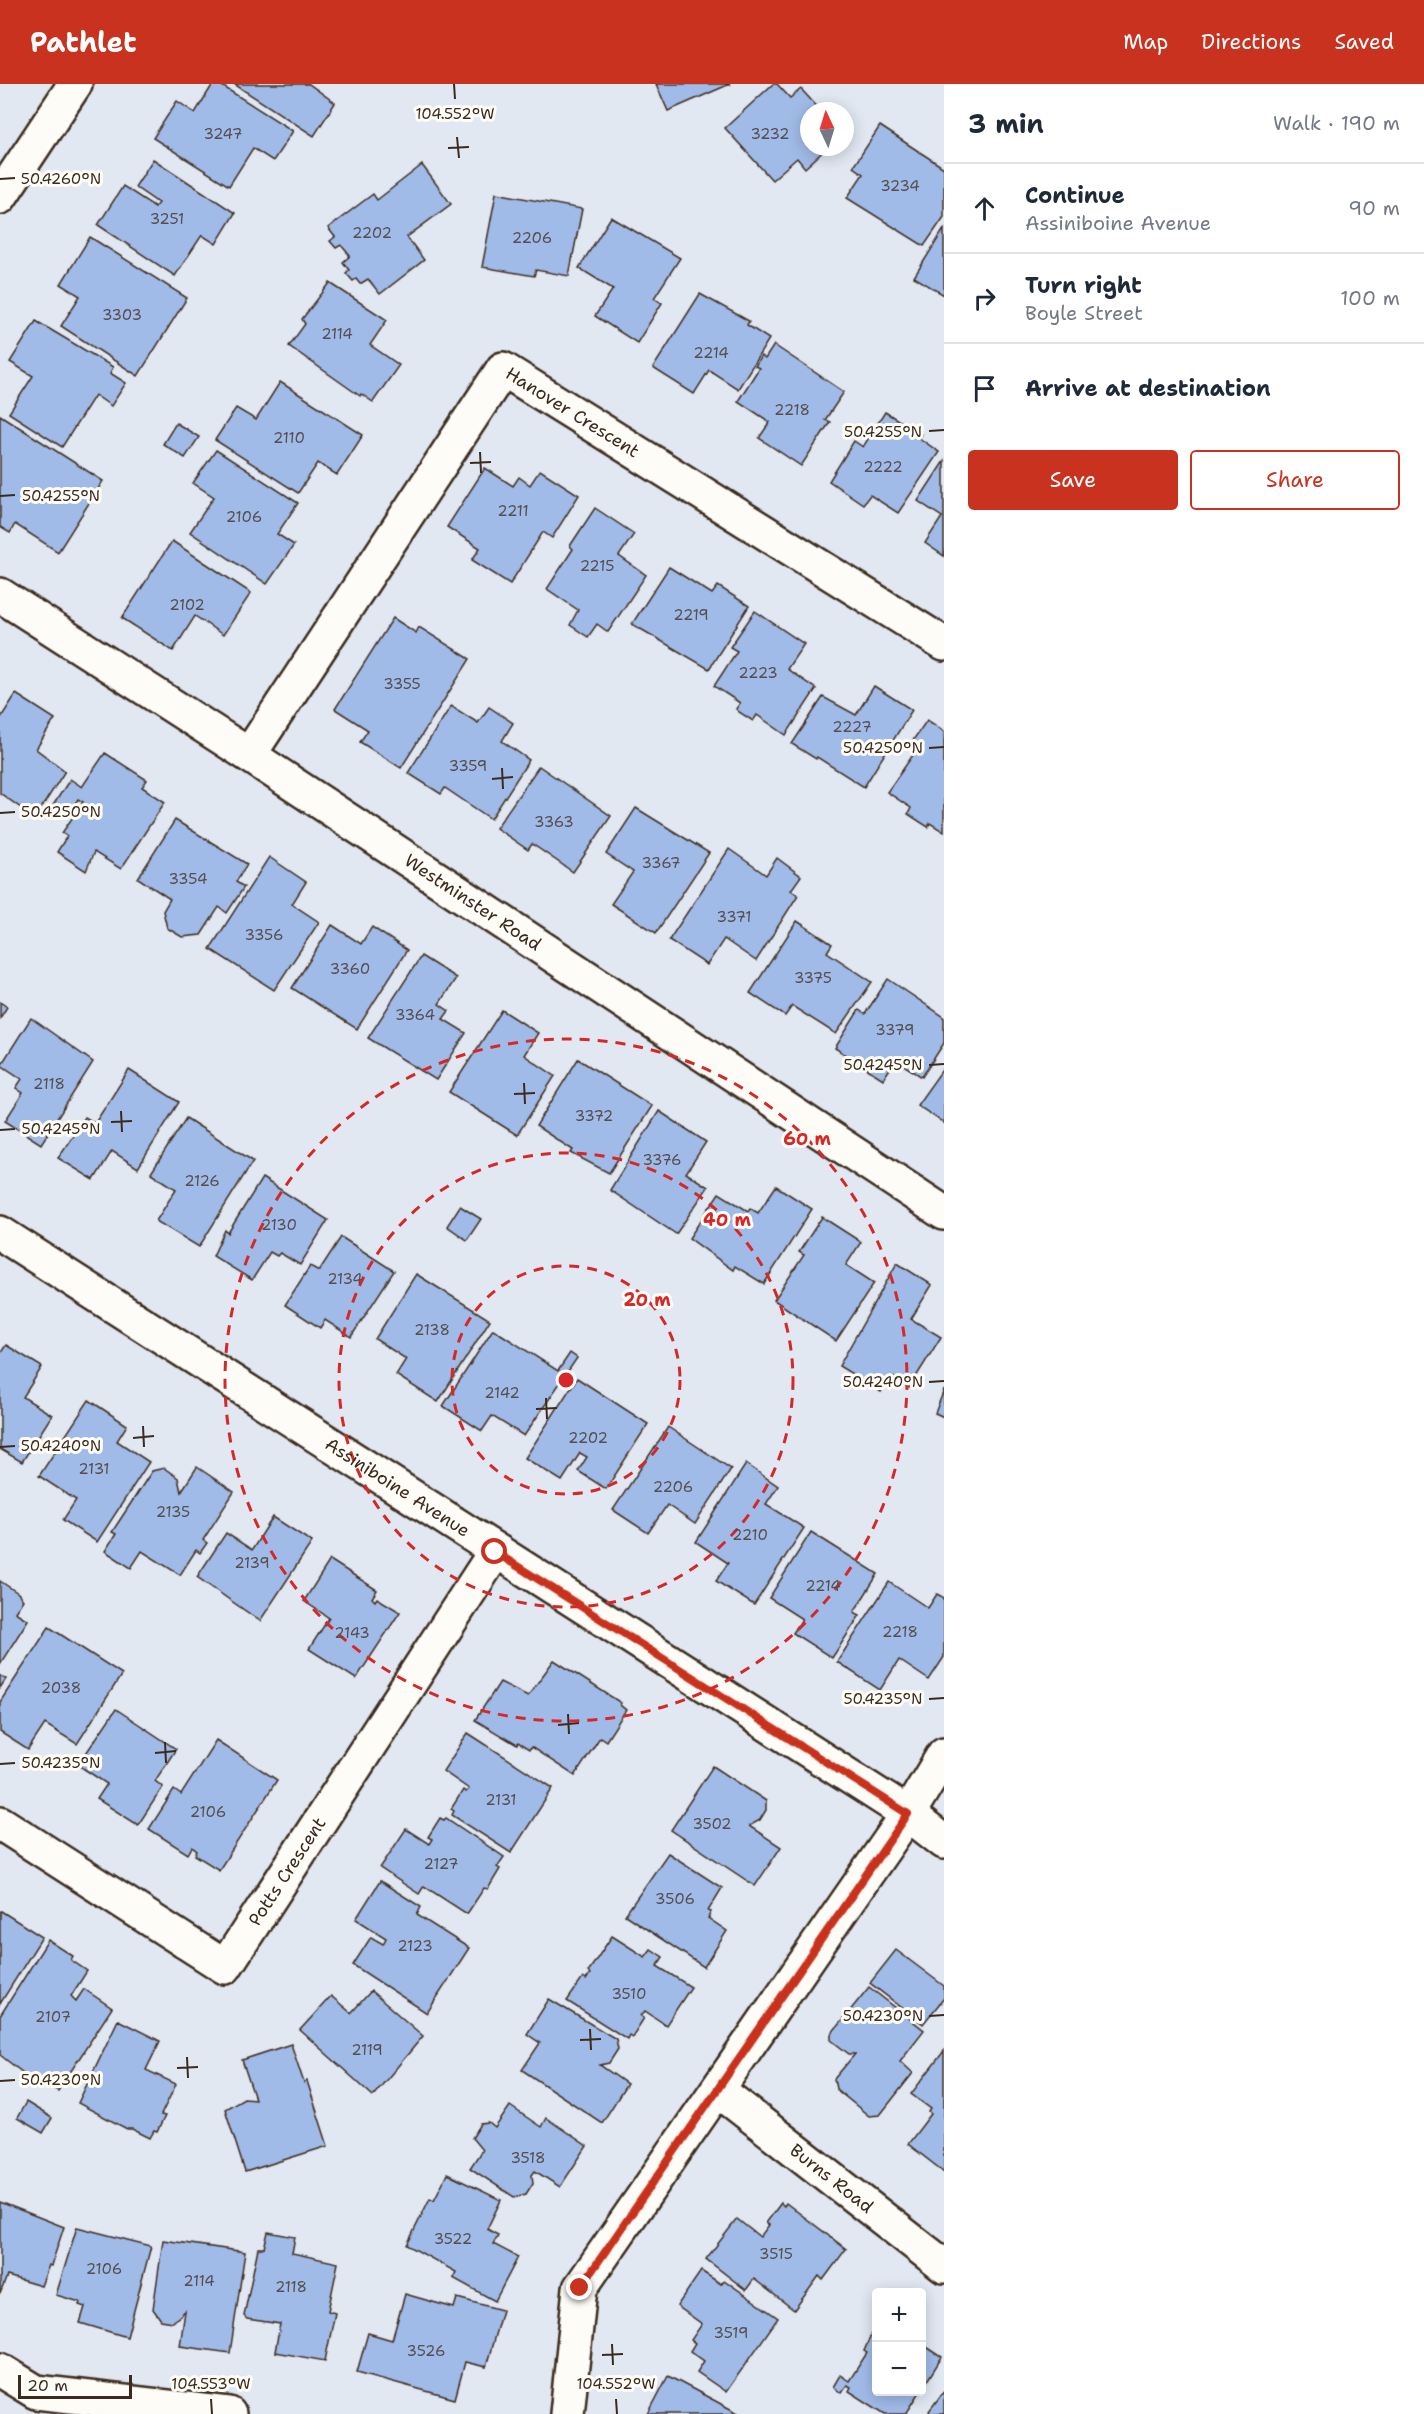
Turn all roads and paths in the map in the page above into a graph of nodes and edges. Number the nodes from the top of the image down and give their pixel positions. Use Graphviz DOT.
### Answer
graph roads {
  1 [pos="75,84"];
  2 [pos="0,197"];
  3 [pos="0,595"];
  4 [pos="944,644"];
  5 [pos="249,755"];
  6 [pos="944,1213"];
  7 [pos="0,1233"];
  8 [pos="495,1552"];
  9 [pos="944,1754"];
  10 [pos="908,1814"];
  11 [pos="0,1823"];
  12 [pos="944,1842"];
  13 [pos="718,2090"];
  14 [pos="944,2266"];
  15 [pos="0,2370"];
  16 [pos="229,2414"];
  17 [pos="567,2414"];
  1 -- 2 [label="street"];
  3 -- 5 [label="street, Westminster Road"];
  4 -- 5 [label="street, Hanover Crescent"];
  5 -- 6 [label="street, Westminster Road"];
  7 -- 8 [label="street, Assiniboine Avenue"];
  8 -- 10 [label="street, Assiniboine Avenue"];
  8 -- 11 [label="street, Potts Crescent"];
  9 -- 10 [label="street"];
  10 -- 12 [label="street, Assiniboine Avenue"];
  10 -- 13 [label="street"];
  13 -- 14 [label="street, Burns Road"];
  13 -- 17 [label="street"];
  15 -- 16 [label="street"];
}
